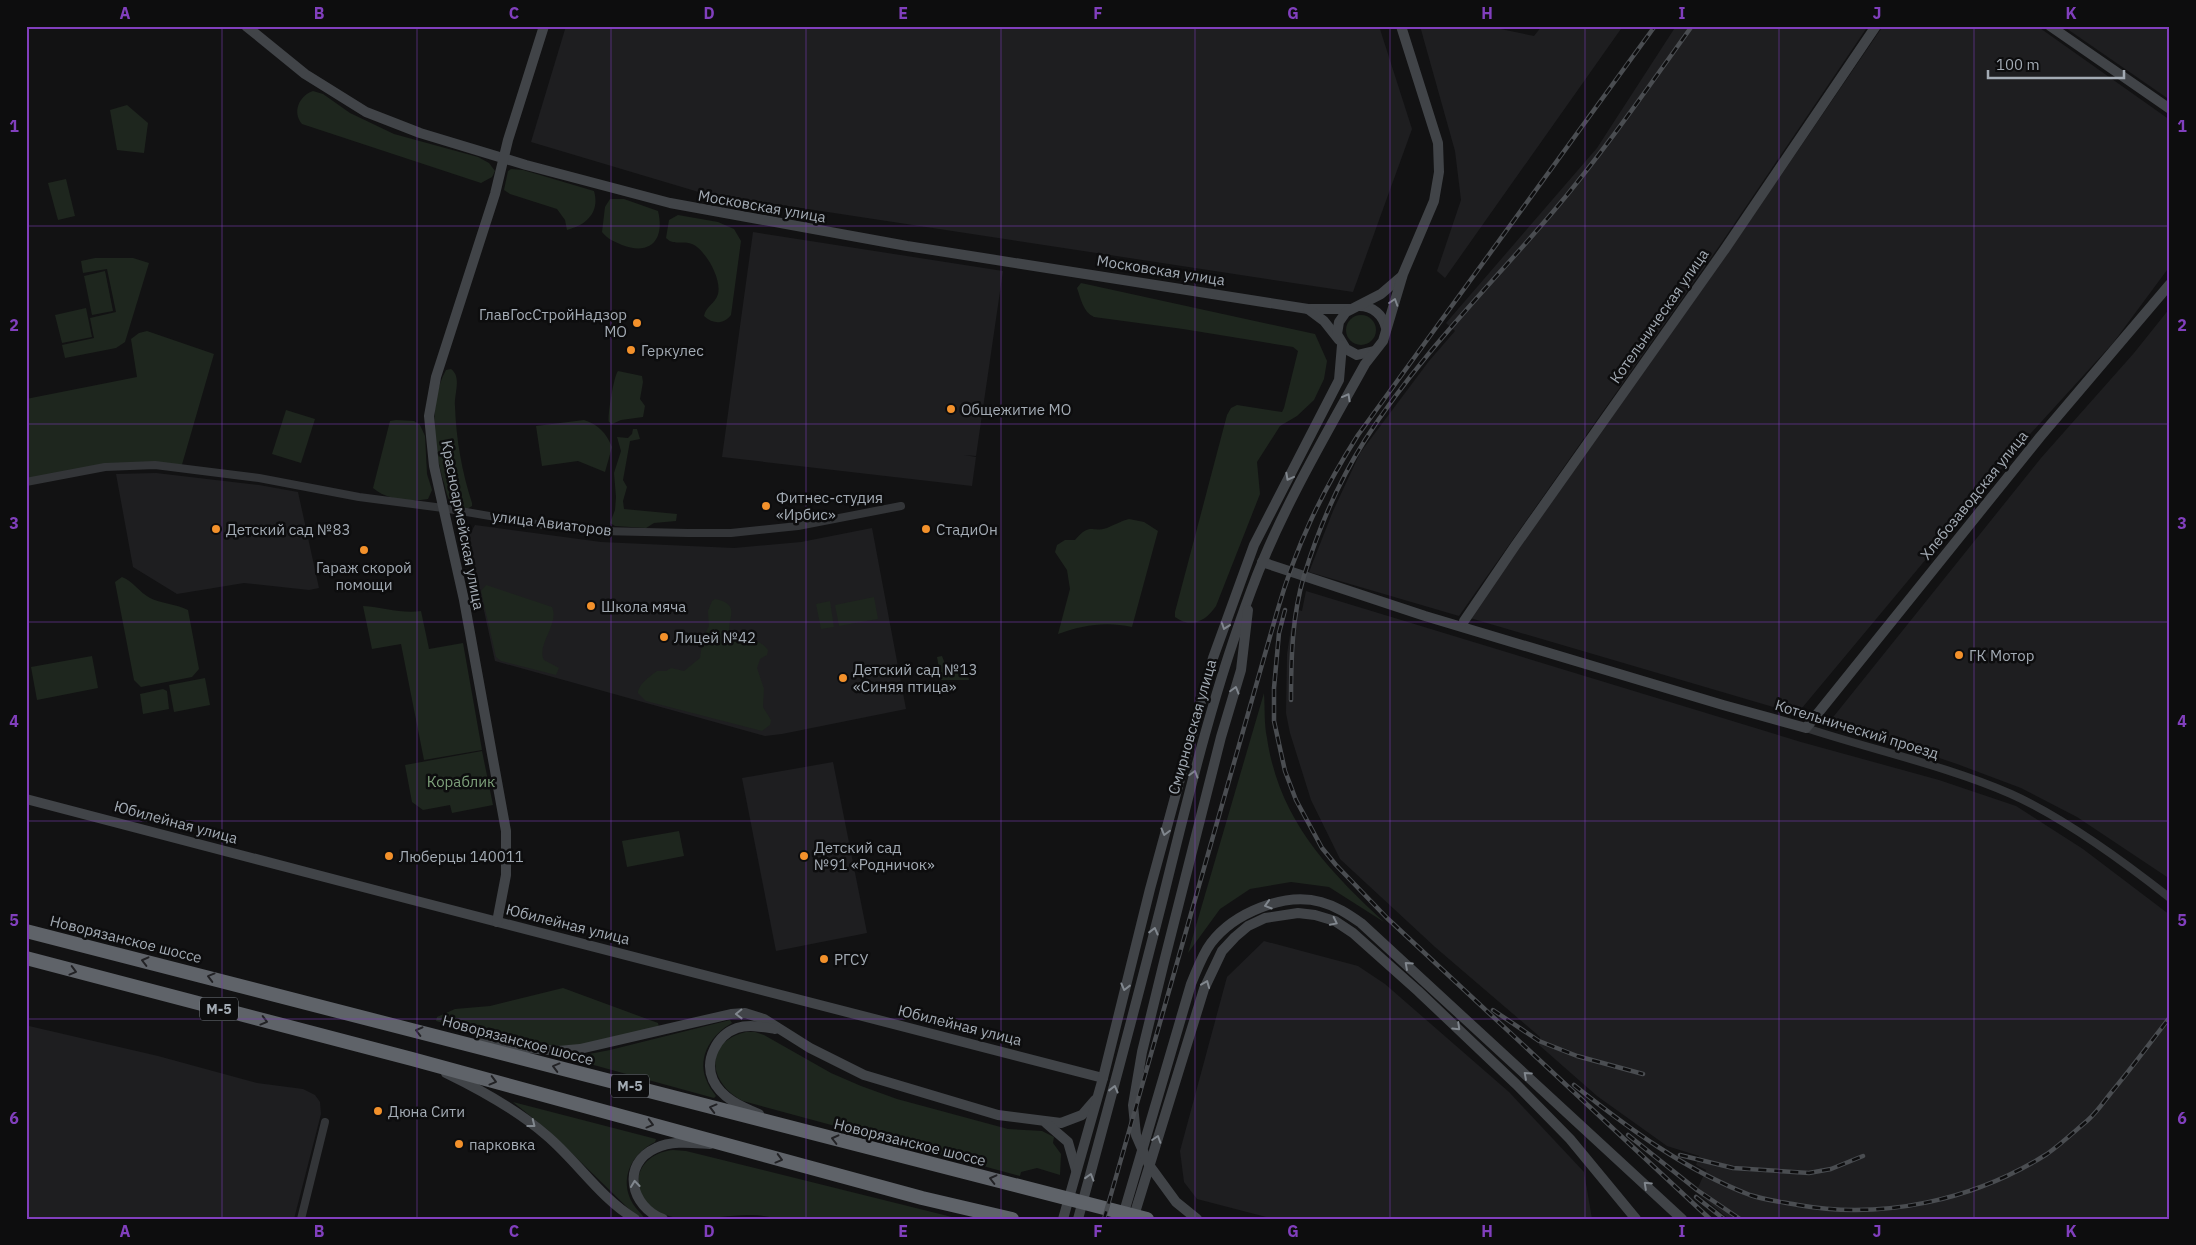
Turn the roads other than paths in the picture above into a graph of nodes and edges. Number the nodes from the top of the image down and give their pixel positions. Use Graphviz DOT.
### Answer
graph roads {
  1 [pos="246,26"];
  2 [pos="544,26"];
  3 [pos="1401,26"];
  4 [pos="1876,26"];
  5 [pos="2050,26"];
  6 [pos="2170,109"];
  7 [pos="504,157"];
  8 [pos="1403,274"];
  9 [pos="2170,284"];
  10 [pos="1354,308"];
  11 [pos="1308,309"];
  12 [pos="1386,329"];
  13 [pos="1340,342"];
  14 [pos="1375,350"];
  15 [pos="26,482"];
  16 [pos="901,506"];
  17 [pos="443,508"];
  18 [pos="1262,562"];
  19 [pos="1250,592"];
  20 [pos="1370,597"];
  21 [pos="1464,621"];
  22 [pos="1512,641"];
  23 [pos="1806,728"];
  24 [pos="26,798"];
  25 [pos="2170,898"];
  26 [pos="497,922"];
  27 [pos="26,931"];
  28 [pos="26,958"];
  29 [pos="784,1031"];
  30 [pos="466,1043"];
  31 [pos="412,1059"];
  32 [pos="1103,1078"];
  33 [pos="1097,1097"];
  34 [pos="325,1122"];
  35 [pos="1045,1122"];
  36 [pos="794,1129"];
  37 [pos="732,1146"];
  38 [pos="1076,1174"];
  39 [pos="1141,1218"];
  40 [pos="301,1219"];
  41 [pos="635,1219"];
  42 [pos="663,1219"];
  43 [pos="1012,1219"];
  44 [pos="1063,1219"];
  45 [pos="1078,1219"];
  46 [pos="1122,1219"];
  47 [pos="1197,1219"];
  48 [pos="1636,1219"];
  49 [pos="1682,1219"];
  1 -- 7 [label="main road, Московская улица"];
  2 -- 7 [label="main road, Красноармейская улица"];
  3 -- 8 [label="main road, Смирновская улица"];
  4 -- 21 [label="main road, Котельническая улица"];
  5 -- 6 [label="main road"];
  7 -- 11 [label="main road, Московская улица"];
  7 -- 17 [label="main road, Красноармейская улица"];
  8 -- 10 [label="main road, Смирновская улица"];
  12 -- 8 [label="main road, Смирновская улица, one-way"];
  9 -- 23 [label="main road, Хлебозаводская улица"];
  10 -- 11 [label="main road, Московская улица"];
  10 -- 12 [label="main road"];
  10 -- 13 [label="main road, Смирновская улица"];
  11 -- 13 [label="main road"];
  12 -- 14 [label="main road, Смирновская улица"];
  13 -- 14 [label="main road"];
  13 -- 32 [label="main road, Смирновская улица, one-way"];
  18 -- 14 [label="main road, Смирновская улица, one-way"];
  15 -- 17 [label="street, улица Авиаторов"];
  16 -- 17 [label="street, улица Авиаторов"];
  17 -- 26 [label="main road, Красноармейская улица"];
  18 -- 19 [label="main road, Смирновская улица"];
  18 -- 20 [label="main road, Котельнический проезд"];
  45 -- 19 [label="main road, Смирновская улица, one-way"];
  47 -- 19 [label="main road, one-way"];
  20 -- 21 [label="main road, Котельнический проезд"];
  20 -- 22 [label="main road, Котельнический проезд"];
  21 -- 22 [label="main road, Котельнический проезд"];
  22 -- 23 [label="main road, Котельнический проезд"];
  23 -- 25 [label="street, Котельнический проезд"];
  24 -- 26 [label="main road, Юбилейная улица"];
  26 -- 32 [label="main road, Юбилейная улица"];
  30 -- 27 [label="highway, Новорязанское шоссе / М-5, one-way"];
  28 -- 31 [label="highway, М-5, one-way"];
  29 -- 30 [label="main road, М-5, one-way"];
  29 -- 35 [label="main road, М-5"];
  29 -- 36 [label="main road, М-5"];
  36 -- 30 [label="highway, Новорязанское шоссе / М-5, one-way"];
  31 -- 37 [label="highway, М-5, one-way"];
  31 -- 41 [label="main road, М-5, one-way"];
  32 -- 33 [label="main road, Смирновская улица"];
  33 -- 35 [label="main road, М-5"];
  33 -- 38 [label="main road, Смирновская улица"];
  34 -- 40 [label="street"];
  35 -- 38 [label="main road"];
  39 -- 36 [label="highway, Новорязанское шоссе / М-5, one-way"];
  42 -- 37 [label="main road, М-5, one-way"];
  37 -- 43 [label="highway, М-5, one-way"];
  38 -- 44 [label="main road, Смирновская улица"];
  39 -- 48 [label="main road, М-5, one-way"];
  49 -- 46 [label="main road, one-way"];
}
